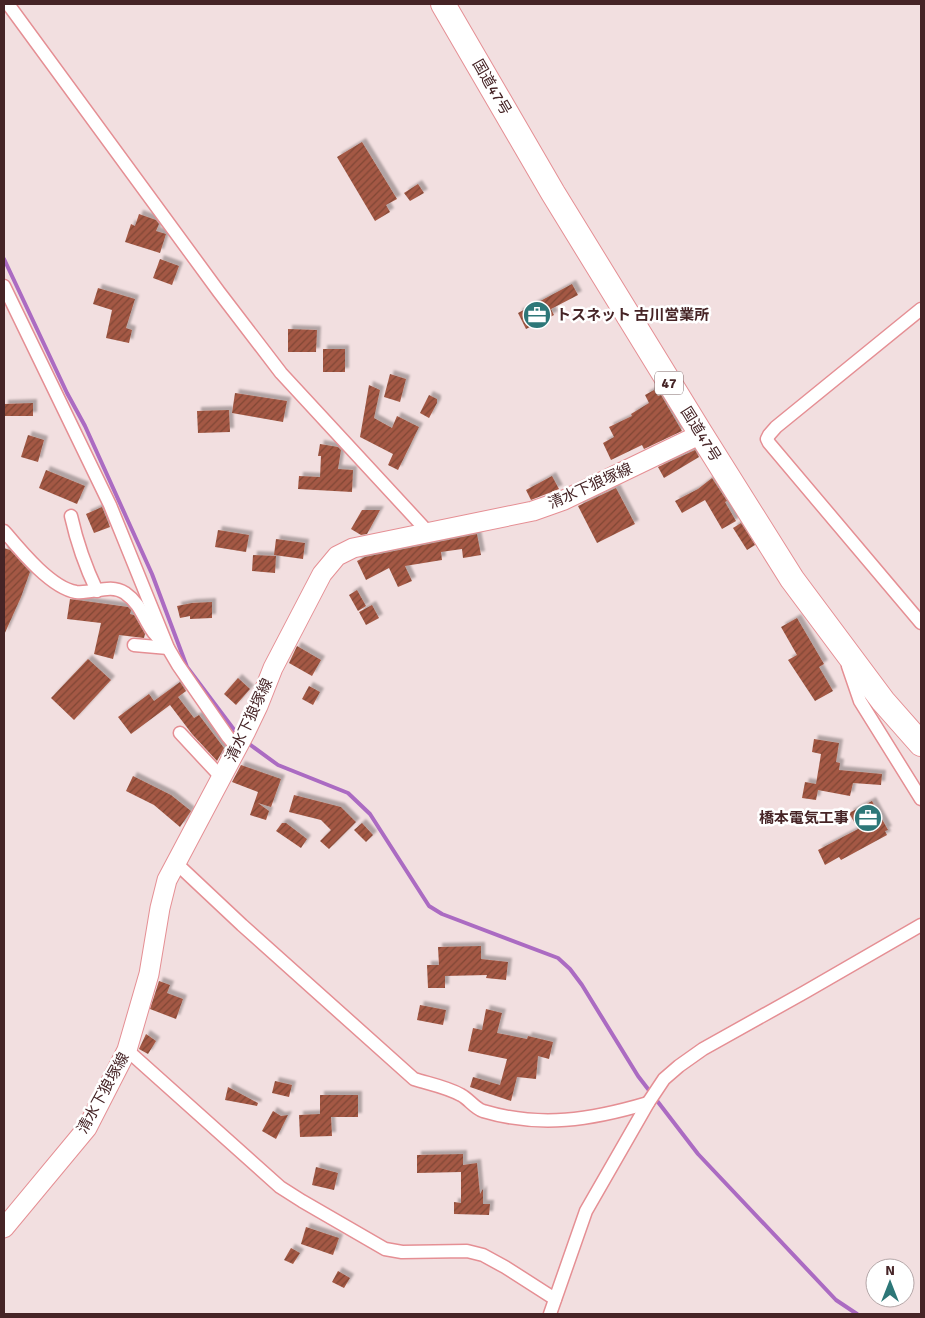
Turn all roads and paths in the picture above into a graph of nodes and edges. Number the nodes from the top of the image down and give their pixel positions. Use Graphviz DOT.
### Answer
graph roads {
  1 [pos="8,4"];
  2 [pos="443,4"];
  3 [pos="4,286"];
  4 [pos="921,309"];
  5 [pos="701,434"];
  6 [pos="72,516"];
  7 [pos="4,531"];
  8 [pos="428,532"];
  9 [pos="97,591"];
  10 [pos="921,623"];
  11 [pos="134,645"];
  12 [pos="168,648"];
  13 [pos="844,648"];
  14 [pos="180,733"];
  15 [pos="240,741"];
  16 [pos="921,744"];
  17 [pos="221,777"];
  18 [pos="921,799"];
  19 [pos="176,864"];
  20 [pos="921,925"];
  21 [pos="127,1050"];
  22 [pos="651,1098"];
  23 [pos="4,1228"];
  24 [pos="555,1299"];
  25 [pos="550,1314"];
  1 -- 8 [label="street"];
  2 -- 5 [label="highway, 国道47号 / 47"];
  3 -- 12 [label="street"];
  4 -- 10 [label="street"];
  5 -- 8 [label="main road, 清水下狼塚線"];
  5 -- 13 [label="highway, 国道47号 / 47"];
  6 -- 9 [label="street"];
  7 -- 9 [label="street"];
  8 -- 15 [label="main road, 清水下狼塚線"];
  9 -- 12 [label="street"];
  11 -- 12 [label="street"];
  12 -- 15 [label="street"];
  13 -- 16 [label="highway, 国道47号 / 47"];
  13 -- 18 [label="street"];
  14 -- 17 [label="street"];
  15 -- 17 [label="main road, 清水下狼塚線"];
  17 -- 19 [label="main road, 清水下狼塚線"];
  19 -- 21 [label="main road, 清水下狼塚線"];
  19 -- 22 [label="street"];
  20 -- 22 [label="street"];
  21 -- 23 [label="main road, 清水下狼塚線"];
  21 -- 24 [label="street"];
  22 -- 24 [label="street"];
  24 -- 25 [label="street"];
}
